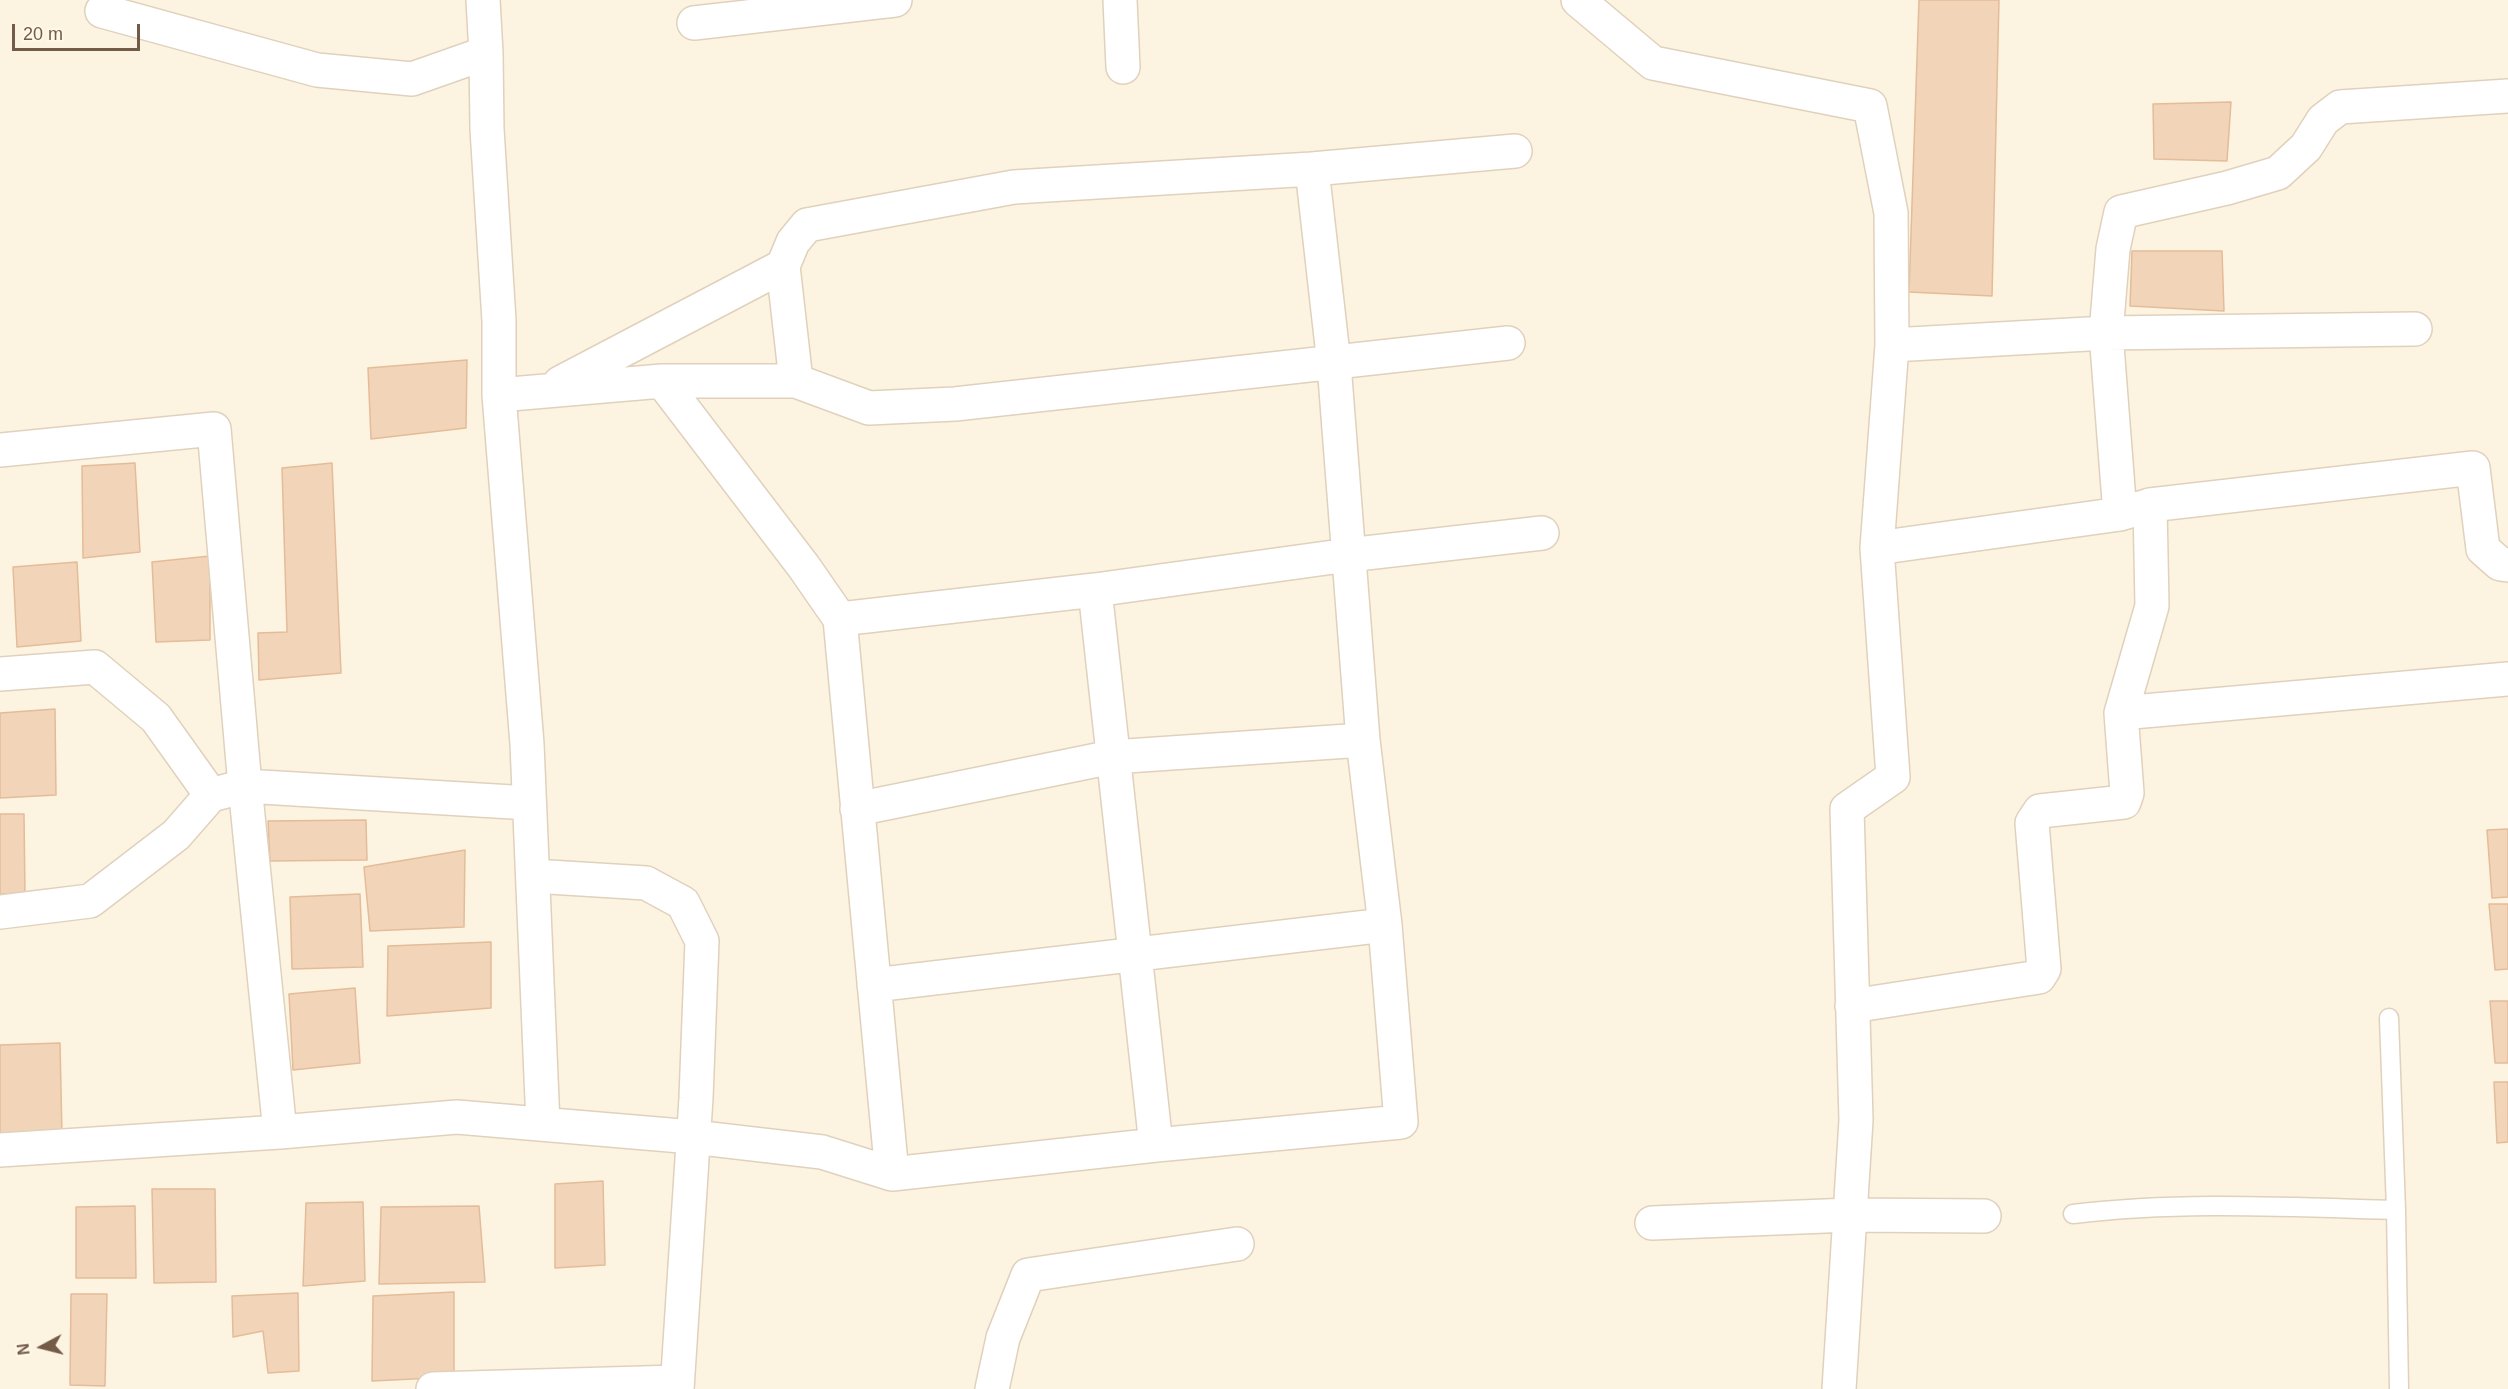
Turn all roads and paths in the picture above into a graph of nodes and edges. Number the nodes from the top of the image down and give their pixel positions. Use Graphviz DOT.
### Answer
graph roads {
  1 [pos="483,0"];
  2 [pos="895,0"];
  3 [pos="1120,0"];
  4 [pos="1578,0"];
  5 [pos="102,11"];
  6 [pos="694,23"];
  7 [pos="486,53"];
  8 [pos="1123,67"];
  9 [pos="2508,96"];
  10 [pos="1515,151"];
  11 [pos="1312,169"];
  12 [pos="783,266"];
  13 [pos="2415,328"];
  14 [pos="2106,333"];
  15 [pos="1508,344"];
  16 [pos="1892,345"];
  17 [pos="1334,364"];
  18 [pos="662,381"];
  19 [pos="796,381"];
  20 [pos="548,390"];
  21 [pos="499,395"];
  22 [pos="0,450"];
  23 [pos="2135,510"];
  24 [pos="1542,533"];
  25 [pos="1877,548"];
  26 [pos="1348,555"];
  27 [pos="2508,565"];
  28 [pos="1095,590"];
  29 [pos="840,619"];
  30 [pos="0,674"];
  31 [pos="2508,679"];
  32 [pos="2121,713"];
  33 [pos="1363,740"];
  34 [pos="1112,757"];
  35 [pos="245,786"];
  36 [pos="211,795"];
  37 [pos="529,803"];
  38 [pos="857,809"];
  39 [pos="533,876"];
  40 [pos="0,912"];
  41 [pos="1385,925"];
  42 [pos="1134,954"];
  43 [pos="874,985"];
  44 [pos="1852,1006"];
  45 [pos="2389,1018"];
  46 [pos="543,1124"];
  47 [pos="280,1132"];
  48 [pos="693,1137"];
  49 [pos="1156,1145"];
  50 [pos="0,1150"];
  51 [pos="892,1174"];
  52 [pos="2396,1210"];
  53 [pos="2073,1214"];
  54 [pos="1850,1215"];
  55 [pos="1984,1216"];
  56 [pos="1652,1223"];
  57 [pos="1237,1244"];
  58 [pos="677,1386"];
  59 [pos="433,1389"];
  60 [pos="446,1389"];
  61 [pos="992,1389"];
  62 [pos="1839,1389"];
  63 [pos="2399,1389"];
  1 -- 7 [label="street"];
  2 -- 6 [label="street"];
  3 -- 8 [label="street"];
  4 -- 16 [label="street"];
  5 -- 7 [label="street"];
  7 -- 21 [label="street"];
  9 -- 14 [label="street"];
  10 -- 11 [label="street"];
  11 -- 12 [label="street"];
  11 -- 17 [label="street"];
  12 -- 19 [label="street"];
  12 -- 20 [label="street"];
  13 -- 14 [label="street"];
  14 -- 16 [label="street"];
  14 -- 23 [label="street"];
  15 -- 17 [label="street"];
  16 -- 25 [label="street"];
  17 -- 19 [label="street"];
  17 -- 26 [label="street"];
  18 -- 19 [label="street"];
  18 -- 20 [label="street"];
  18 -- 29 [label="street"];
  20 -- 21 [label="street"];
  21 -- 37 [label="street"];
  22 -- 35 [label="street"];
  23 -- 25 [label="street"];
  23 -- 27 [label="street"];
  23 -- 32 [label="street"];
  24 -- 26 [label="street"];
  25 -- 44 [label="street"];
  26 -- 28 [label="street"];
  26 -- 33 [label="street"];
  28 -- 29 [label="street"];
  28 -- 34 [label="street"];
  29 -- 38 [label="street"];
  30 -- 36 [label="street"];
  31 -- 32 [label="street"];
  32 -- 44 [label="street"];
  33 -- 34 [label="street"];
  33 -- 41 [label="street"];
  34 -- 38 [label="street"];
  34 -- 42 [label="street"];
  35 -- 36 [label="street"];
  35 -- 37 [label="street"];
  35 -- 47 [label="street"];
  36 -- 40 [label="street"];
  37 -- 39 [label="street"];
  38 -- 43 [label="street"];
  39 -- 46 [label="street"];
  39 -- 48 [label="street"];
  41 -- 42 [label="street"];
  41 -- 49 [label="street"];
  42 -- 43 [label="street"];
  42 -- 49 [label="street"];
  43 -- 51 [label="street"];
  44 -- 54 [label="street"];
  45 -- 52 [label="lane"];
  46 -- 47 [label="street"];
  46 -- 48 [label="street"];
  47 -- 50 [label="street"];
  48 -- 51 [label="street"];
  48 -- 58 [label="street"];
  49 -- 51 [label="street"];
  52 -- 53 [label="lane"];
  52 -- 63 [label="lane"];
  54 -- 55 [label="street"];
  54 -- 56 [label="street"];
  54 -- 62 [label="street"];
  57 -- 61 [label="street"];
  58 -- 60 [label="street"];
  59 -- 60 [label="street"];
}
